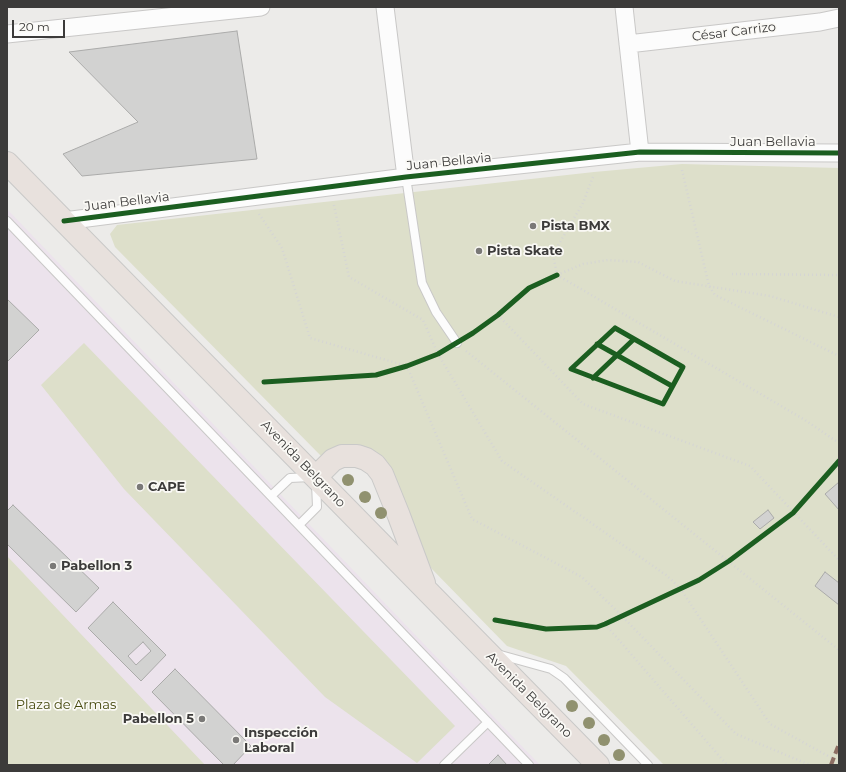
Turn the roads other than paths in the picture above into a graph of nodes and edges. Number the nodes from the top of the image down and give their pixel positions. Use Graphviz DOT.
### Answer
graph roads {
  1 [pos="261,7"];
  2 [pos="385,7"];
  3 [pos="624,7"];
  4 [pos="839,18"];
  5 [pos="7,34"];
  6 [pos="628,44"];
  7 [pos="640,152"];
  8 [pos="839,153"];
  9 [pos="7,163"];
  10 [pos="406,177"];
  11 [pos="7,221"];
  12 [pos="64,221"];
  13 [pos="457,343"];
  14 [pos="316,477"];
  15 [pos="271,496"];
  16 [pos="299,525"];
  17 [pos="427,591"];
  18 [pos="486,651"];
  19 [pos="488,722"];
  20 [pos="444,765"];
  21 [pos="529,765"];
  22 [pos="598,765"];
  23 [pos="648,765"];
  1 -- 5 [label="street"];
  2 -- 10 [label="street"];
  3 -- 6 [label="street"];
  4 -- 6 [label="street, César Carrizo"];
  6 -- 7 [label="street"];
  7 -- 8 [label="street, Juan Bellavia"];
  7 -- 10 [label="street, Juan Bellavia"];
  9 -- 12 [label="main road, Avenida Belgrano"];
  10 -- 12 [label="street, Juan Bellavia"];
  10 -- 13 [label="lane"];
  11 -- 15 [label="lane"];
  12 -- 14 [label="main road, Avenida Belgrano"];
  14 -- 15 [label="lane"];
  14 -- 16 [label="lane"];
  14 -- 17 [label="main road, Avenida Belgrano"];
  14 -- 17 [label="main road"];
  15 -- 16 [label="lane"];
  16 -- 19 [label="lane"];
  17 -- 18 [label="main road, Avenida Belgrano"];
  18 -- 22 [label="main road, Avenida Belgrano"];
  18 -- 23 [label="lane"];
  19 -- 20 [label="lane"];
  19 -- 21 [label="lane"];
}
